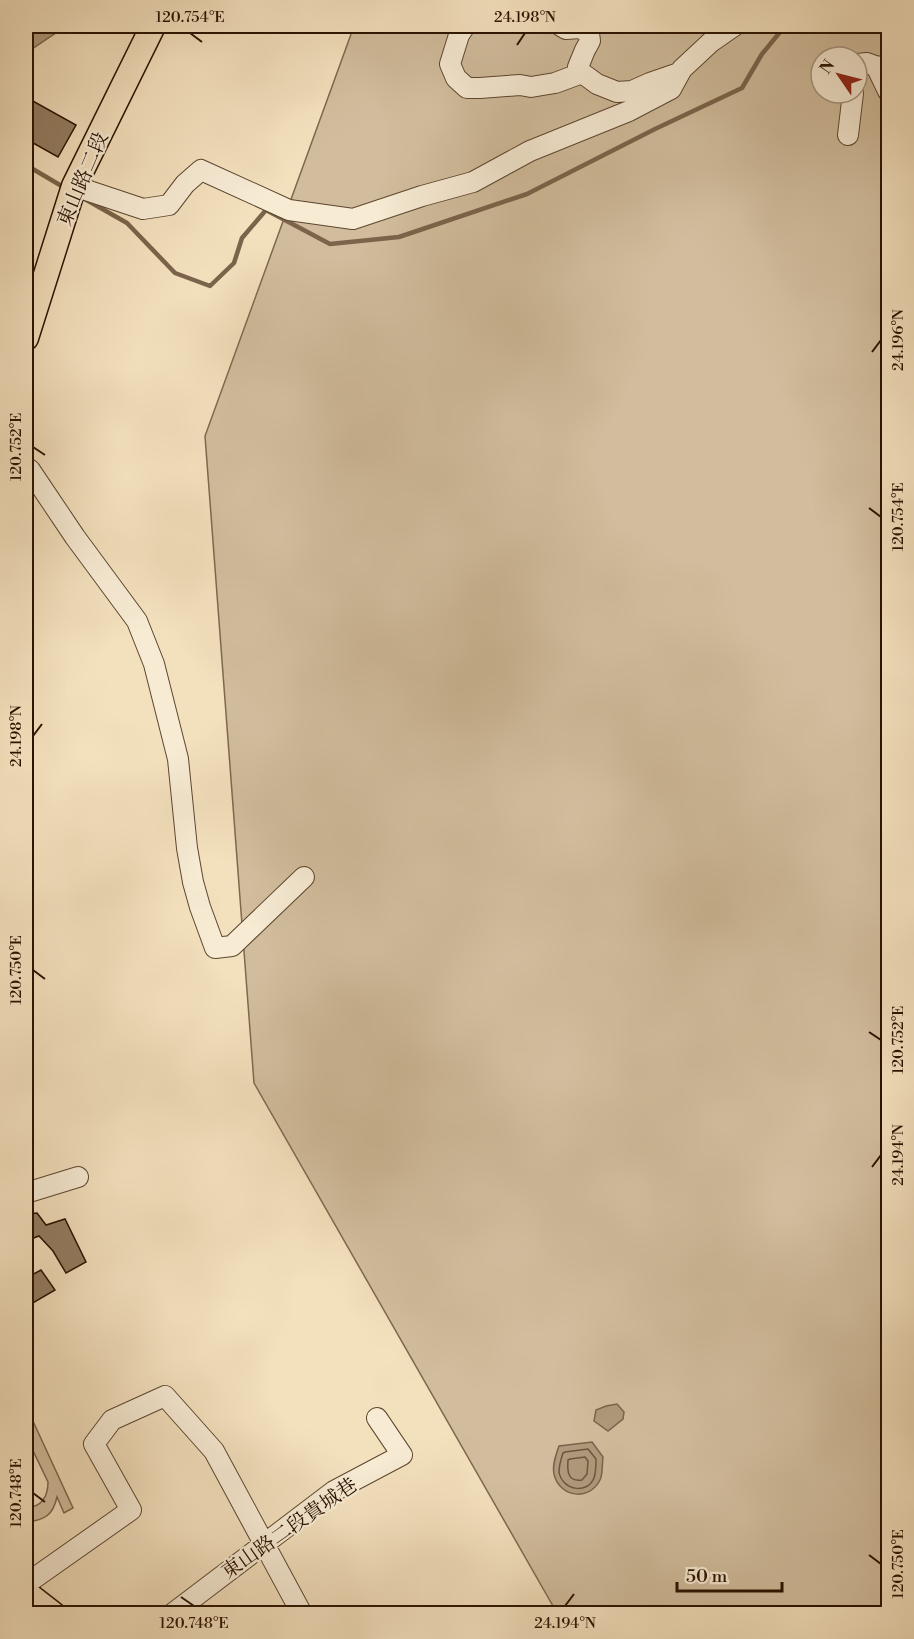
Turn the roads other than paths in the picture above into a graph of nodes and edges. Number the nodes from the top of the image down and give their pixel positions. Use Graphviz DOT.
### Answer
graph roads {
  1 [pos="153,26"];
  2 [pos="465,26"];
  3 [pos="561,26"];
  4 [pos="734,26"];
  5 [pos="874,67"];
  6 [pos="582,74"];
  7 [pos="679,74"];
  8 [pos="888,91"];
  9 [pos="852,105"];
  10 [pos="848,135"];
  11 [pos="75,186"];
  12 [pos="26,338"];
  13 [pos="26,467"];
  14 [pos="304,877"];
  15 [pos="78,1177"];
  16 [pos="26,1193"];
  17 [pos="377,1418"];
  18 [pos="265,1542"];
  19 [pos="26,1584"];
  20 [pos="26,1593"];
  21 [pos="53,1614"];
  22 [pos="172,1614"];
  23 [pos="302,1614"];
  1 -- 11 [label="main road, 東山路二段"];
  2 -- 6 [label="street"];
  3 -- 6 [label="street"];
  4 -- 7 [label="street"];
  5 -- 8 [label="street"];
  6 -- 7 [label="street"];
  7 -- 11 [label="street"];
  9 -- 10 [label="street"];
  11 -- 12 [label="main road, 東山路二段"];
  13 -- 14 [label="street"];
  15 -- 16 [label="street"];
  17 -- 18 [label="street, 東山路二段貴城巷"];
  18 -- 19 [label="street"];
  18 -- 22 [label="street, 東山路二段貴城巷"];
  18 -- 23 [label="street"];
  20 -- 21 [label="main road"];
}
